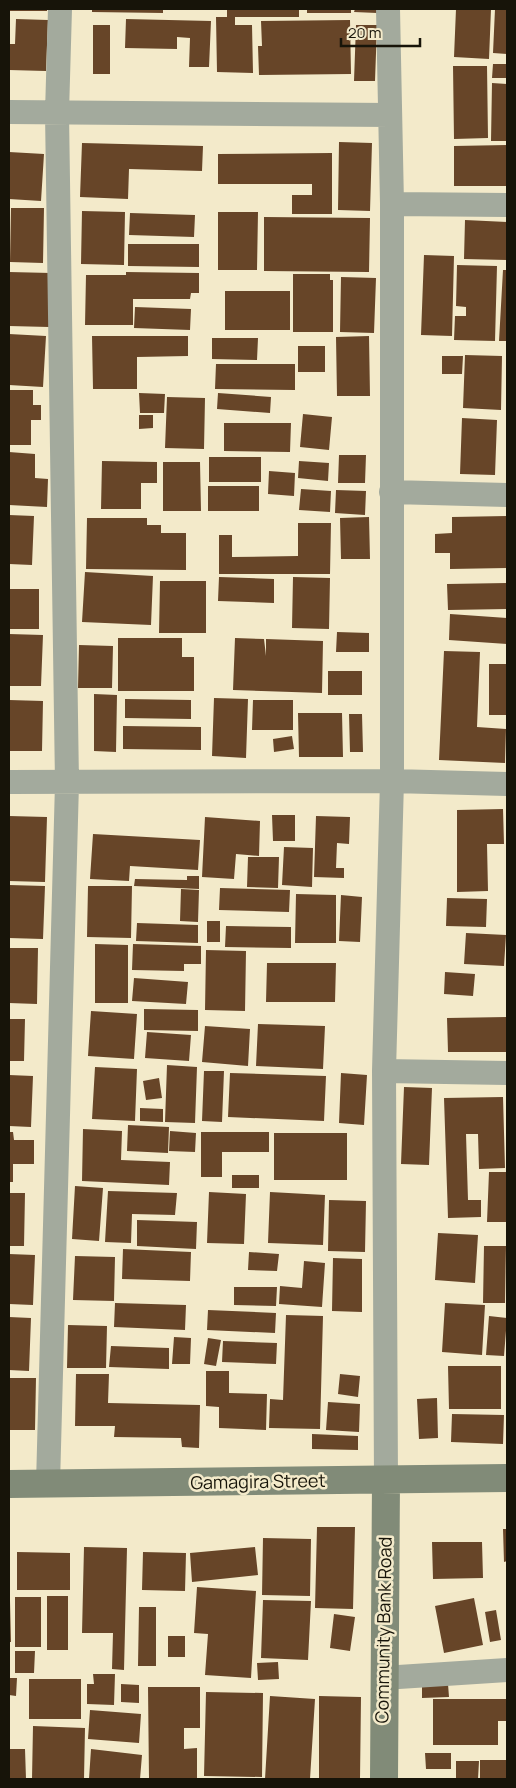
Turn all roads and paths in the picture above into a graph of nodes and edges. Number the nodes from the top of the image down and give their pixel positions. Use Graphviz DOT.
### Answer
graph roads {
  1 [pos="60,9"];
  2 [pos="388,9"];
  3 [pos="9,112"];
  4 [pos="57,113"];
  5 [pos="390,115"];
  6 [pos="392,204"];
  7 [pos="507,205"];
  8 [pos="391,492"];
  9 [pos="507,495"];
  10 [pos="392,781"];
  11 [pos="9,782"];
  12 [pos="67,783"];
  13 [pos="507,784"];
  14 [pos="384,1071"];
  15 [pos="507,1073"];
  16 [pos="507,1478"];
  17 [pos="386,1481"];
  18 [pos="9,1484"];
  19 [pos="48,1484"];
  20 [pos="507,1670"];
  21 [pos="383,1678"];
  22 [pos="384,1779"];
  1 -- 4 [label="street"];
  2 -- 5 [label="street"];
  3 -- 4 [label="street"];
  4 -- 5 [label="street"];
  4 -- 12 [label="street"];
  5 -- 6 [label="street"];
  6 -- 7 [label="street"];
  6 -- 8 [label="street"];
  8 -- 9 [label="street"];
  8 -- 10 [label="street"];
  10 -- 12 [label="street"];
  10 -- 13 [label="street"];
  10 -- 14 [label="street"];
  11 -- 12 [label="street"];
  12 -- 19 [label="street"];
  14 -- 15 [label="street"];
  14 -- 17 [label="street"];
  16 -- 17 [label="street, Gamagira Street"];
  17 -- 19 [label="street, Gamagira Street"];
  17 -- 21 [label="street, Community Bank Road"];
  18 -- 19 [label="street, Gamagira Street"];
  20 -- 21 [label="street"];
  21 -- 22 [label="street, Community Bank Road"];
}
